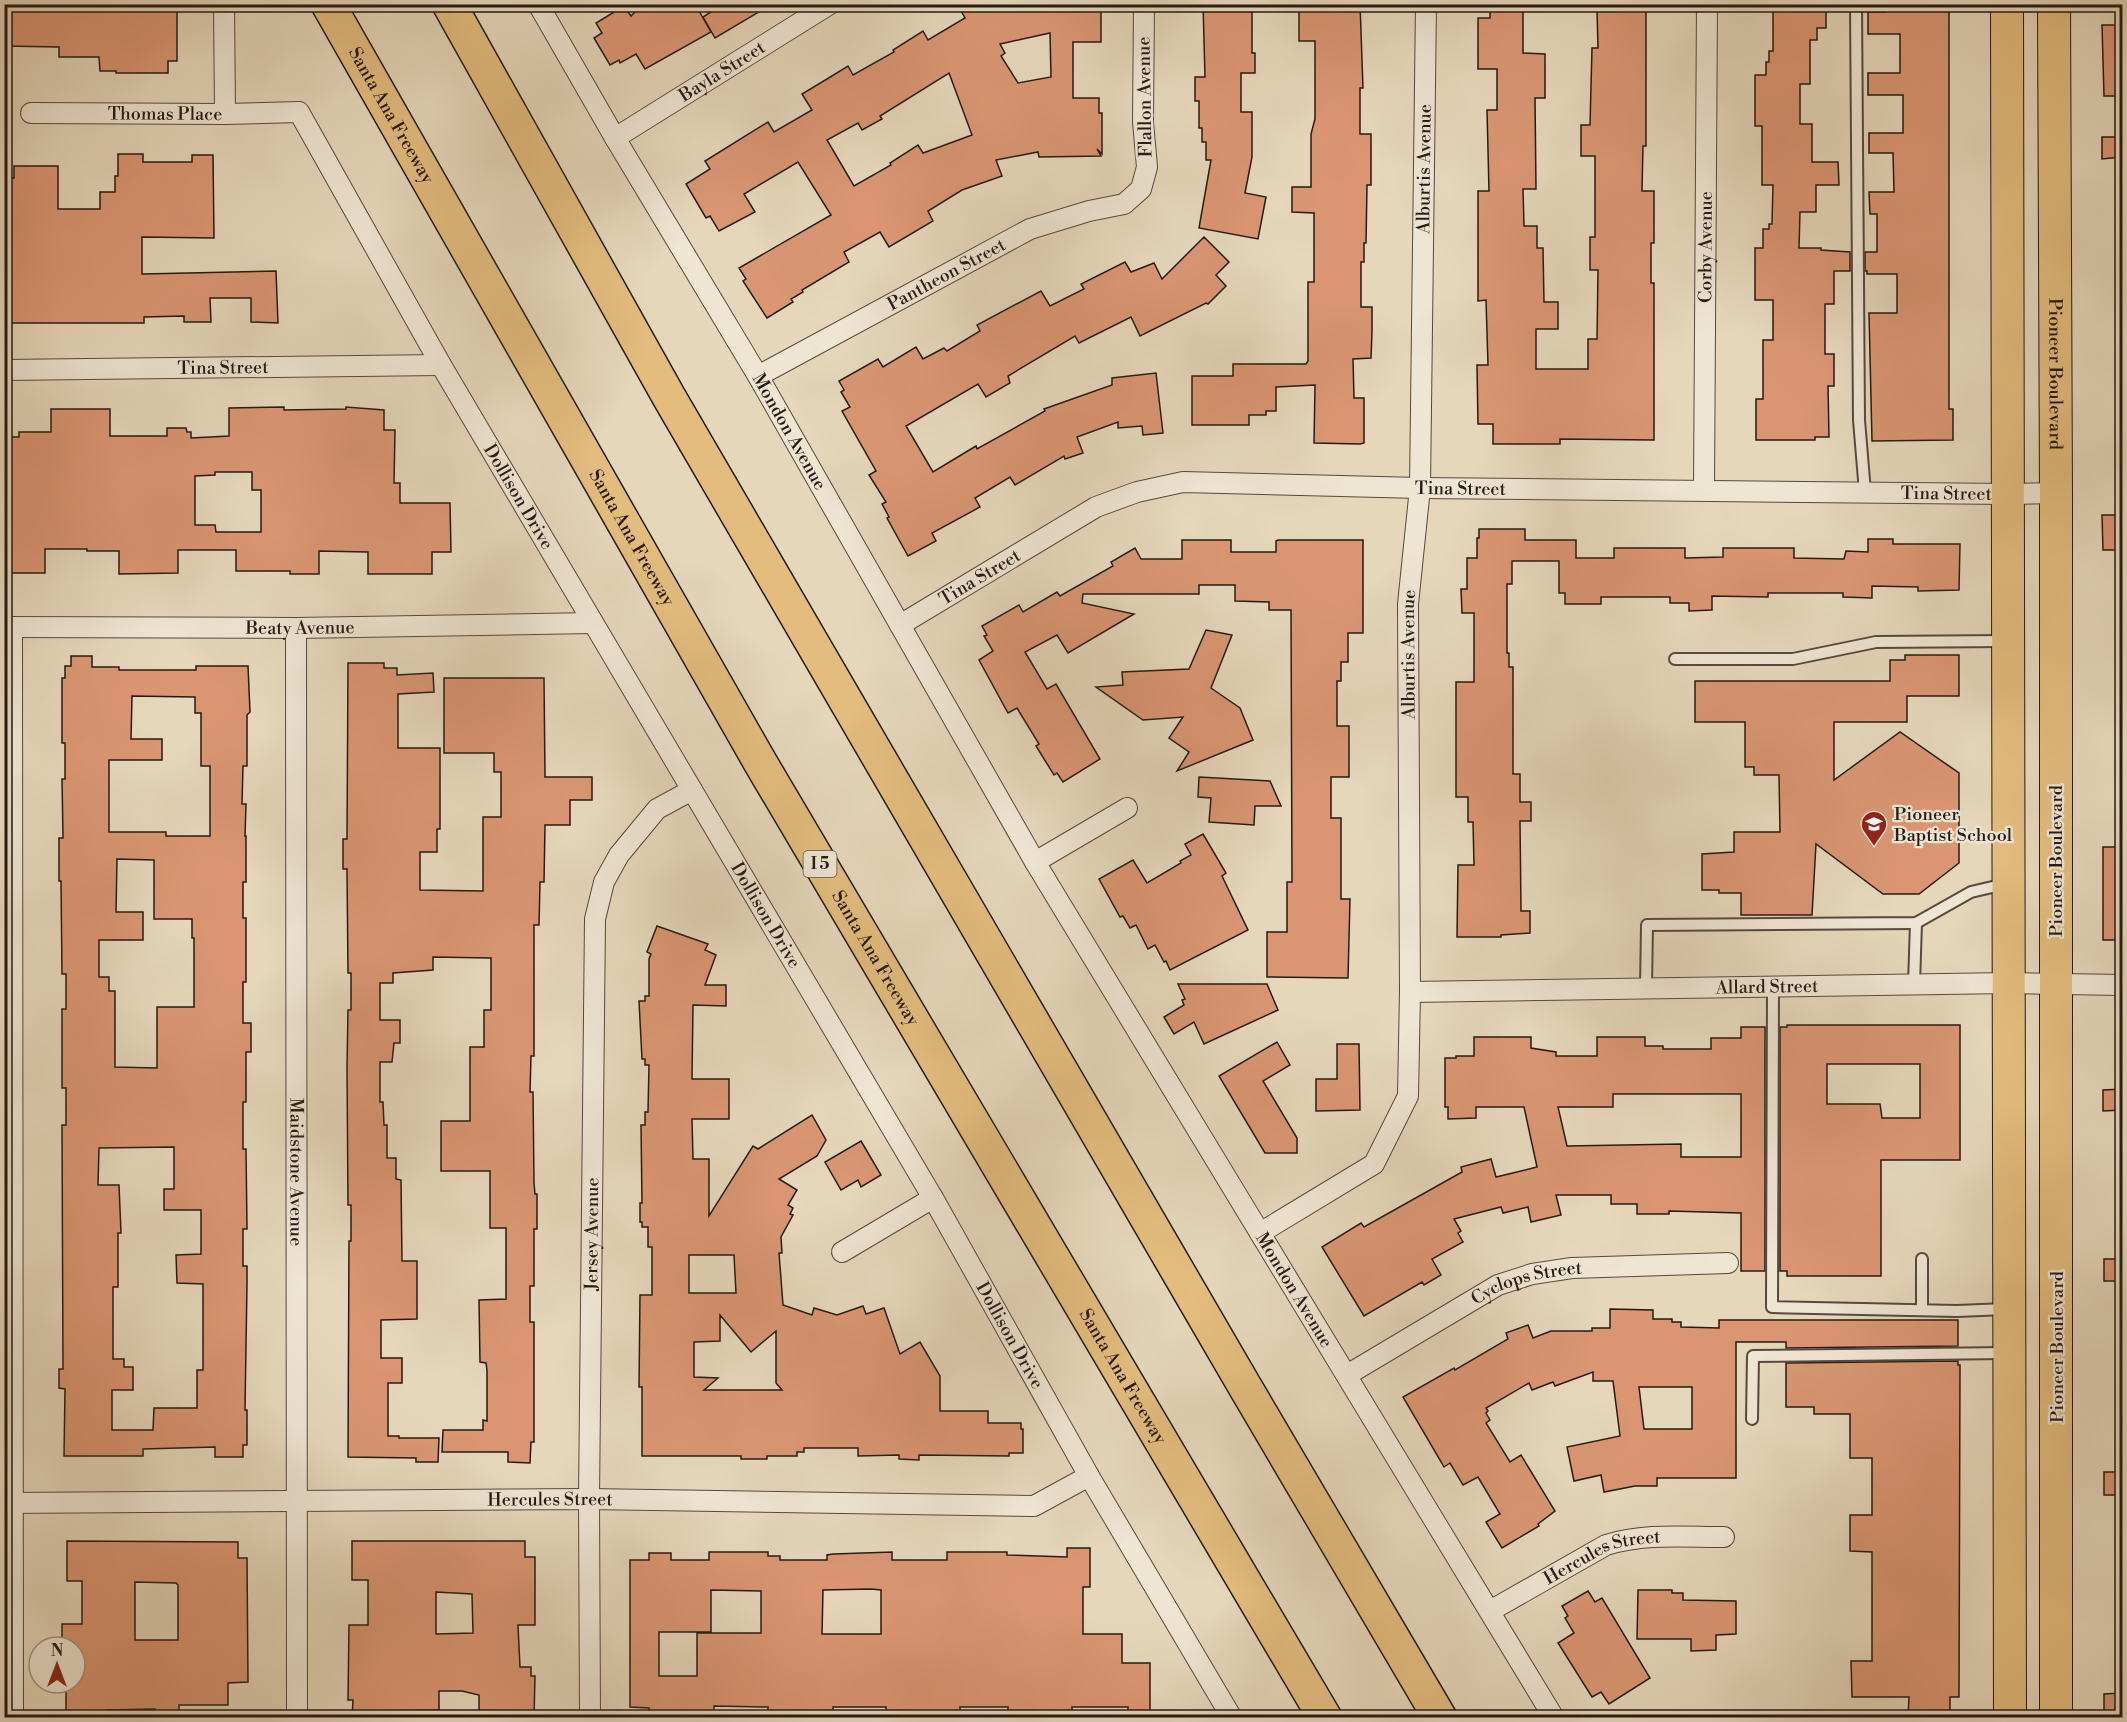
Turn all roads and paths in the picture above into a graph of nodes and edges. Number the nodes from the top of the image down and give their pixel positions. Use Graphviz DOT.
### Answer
graph roads {
  1 [pos="224,4"];
  2 [pos="328,4"];
  3 [pos="449,4"];
  4 [pos="538,4"];
  5 [pos="830,4"];
  6 [pos="1144,4"];
  7 [pos="1426,4"];
  8 [pos="1707,4"];
  9 [pos="1856,4"];
  10 [pos="2007,4"];
  11 [pos="2054,4"];
  12 [pos="299,112"];
  13 [pos="31,113"];
  14 [pos="225,114"];
  15 [pos="615,138"];
  16 [pos="1141,189"];
  17 [pos="441,365"];
  18 [pos="4,370"];
  19 [pos="758,376"];
  20 [pos="1420,488"];
  21 [pos="1704,489"];
  22 [pos="1865,492"];
  23 [pos="2056,493"];
  24 [pos="2008,494"];
  25 [pos="593,622"];
  26 [pos="900,625"];
  27 [pos="8,627"];
  28 [pos="296,628"];
  29 [pos="2008,641"];
  30 [pos="1675,659"];
  31 [pos="692,790"];
  32 [pos="1127,808"];
  33 [pos="1035,862"];
  34 [pos="2008,883"];
  35 [pos="1916,923"];
  36 [pos="2009,983"];
  37 [pos="1914,984"];
  38 [pos="2055,985"];
  39 [pos="2122,985"];
  40 [pos="1773,987"];
  41 [pos="1646,988"];
  42 [pos="1410,992"];
  43 [pos="933,1198"];
  44 [pos="1260,1233"];
  45 [pos="842,1252"];
  46 [pos="1922,1259"];
  47 [pos="1728,1263"];
  48 [pos="2009,1308"];
  49 [pos="1922,1310"];
  50 [pos="2009,1353"];
  51 [pos="1347,1375"];
  52 [pos="1752,1419"];
  53 [pos="1089,1476"];
  54 [pos="589,1499"];
  55 [pos="297,1502"];
  56 [pos="9,1503"];
  57 [pos="1724,1537"];
  58 [pos="1490,1611"];
  59 [pos="13,1718"];
  60 [pos="297,1718"];
  61 [pos="590,1718"];
  62 [pos="1232,1718"];
  63 [pos="1325,1718"];
  64 [pos="1440,1718"];
  65 [pos="1554,1718"];
  66 [pos="2010,1718"];
  67 [pos="2056,1718"];
  1 -- 14 [label="street"];
  2 -- 63 [label="highway, Santa Ana Freeway / I 5"];
  3 -- 64 [label="highway"];
  4 -- 15 [label="street, Mondon Avenue"];
  5 -- 15 [label="street, Bayla Street"];
  6 -- 16 [label="street, Flallon Avenue"];
  7 -- 20 [label="street, Alburtis Avenue"];
  8 -- 21 [label="street, Corby Avenue"];
  9 -- 22 [label="lane"];
  10 -- 24 [label="main road"];
  11 -- 23 [label="main road, Pioneer Boulevard"];
  12 -- 14 [label="street, Thomas Place"];
  12 -- 17 [label="street, Dollison Drive"];
  13 -- 14 [label="street, Thomas Place"];
  15 -- 19 [label="street, Mondon Avenue"];
  16 -- 19 [label="street, Pantheon Street"];
  17 -- 18 [label="street, Tina Street"];
  17 -- 25 [label="street, Dollison Drive"];
  19 -- 26 [label="street, Mondon Avenue"];
  20 -- 21 [label="street, Tina Street"];
  20 -- 26 [label="street, Tina Street"];
  20 -- 42 [label="street, Alburtis Avenue"];
  21 -- 22 [label="street, Tina Street"];
  22 -- 24 [label="street, Tina Street"];
  23 -- 24 [label="street, Tina Street"];
  23 -- 38 [label="main road, Pioneer Boulevard"];
  24 -- 29 [label="main road"];
  25 -- 28 [label="street, Beaty Avenue"];
  25 -- 31 [label="street, Dollison Drive"];
  26 -- 33 [label="street, Mondon Avenue"];
  27 -- 28 [label="street, Beaty Avenue"];
  27 -- 56 [label="street"];
  28 -- 55 [label="street, Maidstone Avenue"];
  29 -- 30 [label="lane"];
  29 -- 34 [label="main road"];
  31 -- 43 [label="street, Dollison Drive"];
  31 -- 54 [label="street, Jersey Avenue"];
  32 -- 33 [label="street"];
  33 -- 44 [label="street, Mondon Avenue"];
  34 -- 35 [label="lane"];
  34 -- 36 [label="main road"];
  35 -- 37 [label="lane"];
  35 -- 41 [label="lane"];
  36 -- 37 [label="street, Allard Street"];
  36 -- 38 [label="street, Allard Street"];
  36 -- 48 [label="main road"];
  37 -- 40 [label="street, Allard Street"];
  38 -- 39 [label="street, Allard Street"];
  38 -- 67 [label="main road, Pioneer Boulevard"];
  40 -- 41 [label="street, Allard Street"];
  40 -- 49 [label="lane"];
  41 -- 42 [label="street, Allard Street"];
  42 -- 44 [label="street, Alburtis Avenue"];
  43 -- 45 [label="street"];
  43 -- 53 [label="street, Dollison Drive"];
  44 -- 51 [label="street, Mondon Avenue"];
  46 -- 49 [label="lane"];
  47 -- 51 [label="street, Cyclops Street"];
  48 -- 49 [label="lane"];
  48 -- 50 [label="main road"];
  50 -- 52 [label="lane"];
  50 -- 66 [label="main road"];
  51 -- 58 [label="street, Mondon Avenue"];
  53 -- 54 [label="street, Hercules Street"];
  53 -- 62 [label="street, Dollison Drive"];
  54 -- 55 [label="street, Hercules Street"];
  54 -- 61 [label="street, Jersey Avenue"];
  55 -- 56 [label="street, Hercules Street"];
  55 -- 60 [label="street, Maidstone Avenue"];
  56 -- 59 [label="street"];
  57 -- 58 [label="street, Hercules Street"];
  58 -- 65 [label="street, Mondon Avenue"];
}
